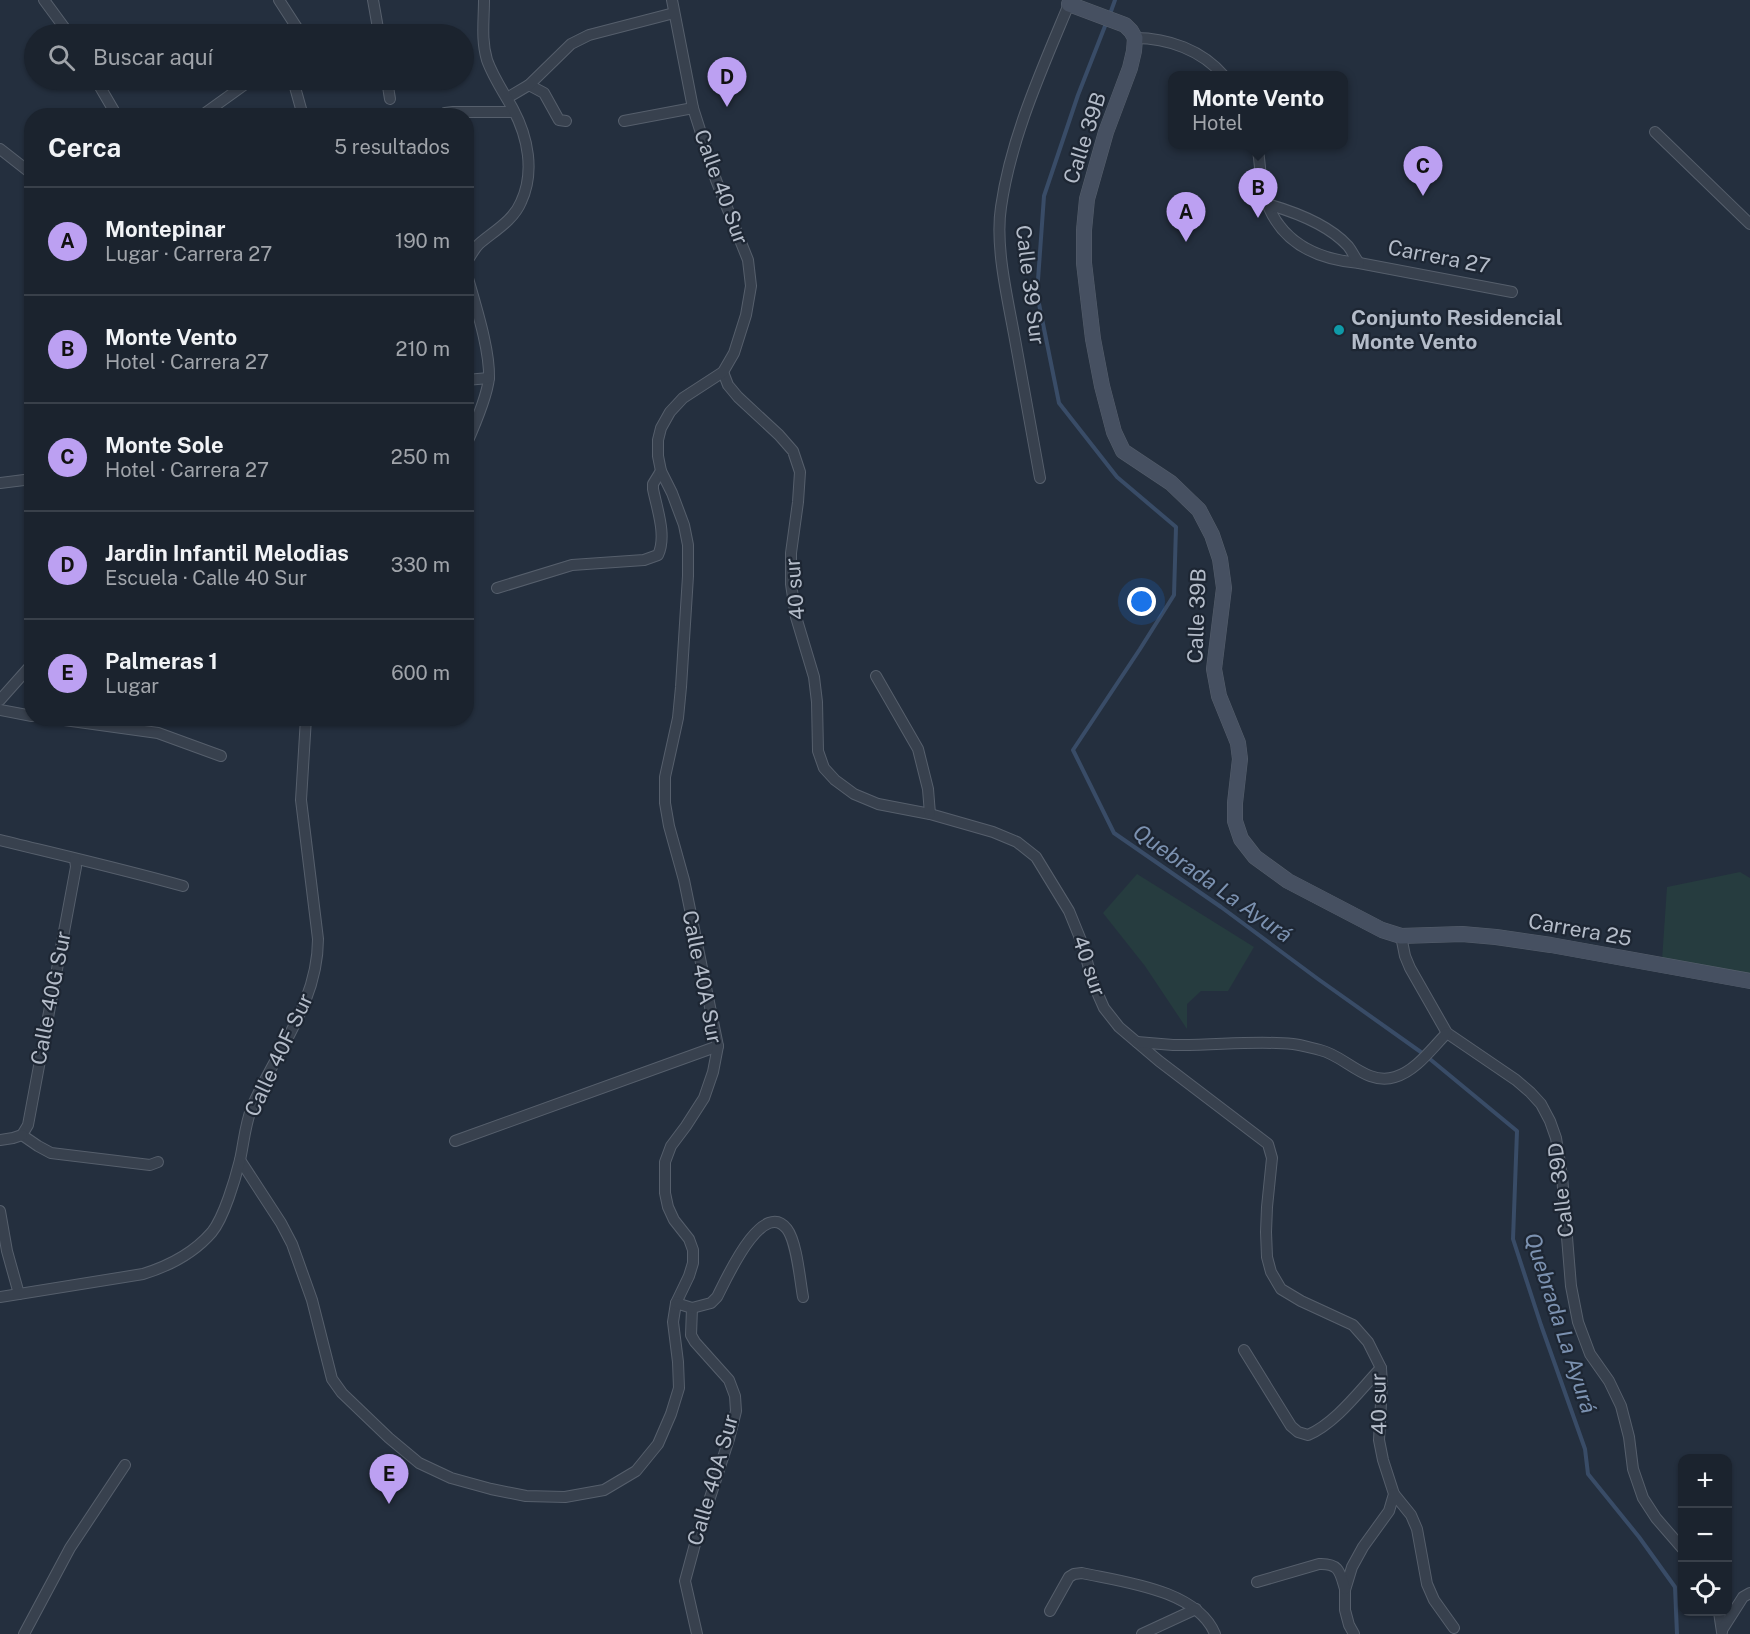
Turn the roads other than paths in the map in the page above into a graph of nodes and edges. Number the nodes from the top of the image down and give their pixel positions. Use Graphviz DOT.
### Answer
graph roads {
  1 [pos="44,0"];
  2 [pos="279,0"];
  3 [pos="373,0"];
  4 [pos="484,0"];
  5 [pos="672,0"];
  6 [pos="1070,2"];
  7 [pos="674,13"];
  8 [pos="62,24"];
  9 [pos="295,24"];
  10 [pos="377,24"];
  11 [pos="1130,31"];
  12 [pos="1220,71"];
  13 [pos="529,86"];
  14 [pos="102,90"];
  15 [pos="237,90"];
  16 [pos="297,90"];
  17 [pos="389,90"];
  18 [pos="507,98"];
  19 [pos="390,99"];
  20 [pos="112,108"];
  21 [pos="212,108"];
  22 [pos="301,108"];
  23 [pos="693,108"];
  24 [pos="474,112"];
  25 [pos="514,112"];
  26 [pos="624,121"];
  27 [pos="566,122"];
  28 [pos="1655,132"];
  29 [pos="0,149"];
  30 [pos="1258,149"];
  31 [pos="24,168"];
  32 [pos="1267,204"];
  33 [pos="1750,224"];
  34 [pos="474,251"];
  35 [pos="1359,263"];
  36 [pos="1512,292"];
  37 [pos="474,300"];
  38 [pos="723,372"];
  39 [pos="489,378"];
  40 [pos="474,379"];
  41 [pos="474,425"];
  42 [pos="662,471"];
  43 [pos="1040,478"];
  44 [pos="24,480"];
  45 [pos="0,483"];
  46 [pos="497,588"];
  47 [pos="24,673"];
  48 [pos="876,676"];
  49 [pos="0,700"];
  50 [pos="0,710"];
  51 [pos="24,714"];
  52 [pos="104,726"];
  53 [pos="306,726"];
  54 [pos="220,756"];
  55 [pos="930,814"];
  56 [pos="0,840"];
  57 [pos="75,859"];
  58 [pos="183,886"];
  59 [pos="1401,936"];
  60 [pos="1750,981"];
  61 [pos="1447,1033"];
  62 [pos="1137,1042"];
  63 [pos="718,1046"];
  64 [pos="22,1135"];
  65 [pos="0,1140"];
  66 [pos="455,1141"];
  67 [pos="240,1160"];
  68 [pos="158,1162"];
  69 [pos="0,1211"];
  70 [pos="18,1294"];
  71 [pos="0,1297"];
  72 [pos="803,1297"];
  73 [pos="676,1303"];
  74 [pos="692,1308"];
  75 [pos="1244,1350"];
  76 [pos="1381,1368"];
  77 [pos="125,1464"];
  78 [pos="1394,1494"];
  79 [pos="1678,1542"];
  80 [pos="1257,1582"];
  81 [pos="1345,1590"];
  82 [pos="1750,1593"];
  83 [pos="1196,1609"];
  84 [pos="1050,1611"];
  85 [pos="1720,1616"];
  86 [pos="1454,1628"];
  87 [pos="1722,1632"];
  88 [pos="24,1634"];
  89 [pos="697,1634"];
  90 [pos="1142,1634"];
  91 [pos="1215,1634"];
  92 [pos="1354,1634"];
  1 -- 8 [label="street"];
  2 -- 9 [label="street"];
  3 -- 10 [label="street"];
  4 -- 18 [label="street"];
  5 -- 7 [label="street, Calle 40 Sur"];
  6 -- 11 [label="street"];
  6 -- 43 [label="street, Calle 39 Sur"];
  7 -- 13 [label="street"];
  7 -- 23 [label="street, Calle 40 Sur"];
  11 -- 12 [label="street"];
  11 -- 59 [label="street, Calle 39B"];
  13 -- 18 [label="street"];
  13 -- 27 [label="street"];
  14 -- 20 [label="street"];
  15 -- 21 [label="street"];
  16 -- 22 [label="street"];
  17 -- 19 [label="street"];
  18 -- 25 [label="street"];
  23 -- 26 [label="street"];
  23 -- 38 [label="street, Calle 40 Sur"];
  24 -- 25 [label="street"];
  25 -- 34 [label="street"];
  28 -- 33 [label="street"];
  29 -- 31 [label="street"];
  30 -- 32 [label="street, Carrera 27"];
  32 -- 35 [label="street, Carrera 27"];
  32 -- 35 [label="street, Carrera 27"];
  35 -- 36 [label="street, Carrera 27"];
  37 -- 39 [label="street"];
  38 -- 42 [label="street, Calle 40A Sur"];
  38 -- 55 [label="street, 40 sur"];
  39 -- 40 [label="street"];
  39 -- 41 [label="street"];
  42 -- 46 [label="street"];
  42 -- 63 [label="street, Calle 40A Sur"];
  44 -- 45 [label="street"];
  47 -- 49 [label="street"];
  48 -- 55 [label="street"];
  50 -- 51 [label="street"];
  52 -- 54 [label="street"];
  53 -- 67 [label="street, Calle 40F Sur"];
  55 -- 62 [label="street, 40 sur"];
  56 -- 57 [label="street"];
  57 -- 58 [label="street"];
  57 -- 64 [label="street, Calle 40G Sur"];
  59 -- 60 [label="street, Carrera 25"];
  59 -- 61 [label="street"];
  61 -- 62 [label="street"];
  61 -- 79 [label="street, Calle 39D"];
  62 -- 76 [label="street, 40 sur"];
  63 -- 66 [label="street"];
  63 -- 73 [label="street, Calle 40A Sur"];
  64 -- 65 [label="street"];
  64 -- 68 [label="street"];
  67 -- 70 [label="street, Calle 40F Sur"];
  67 -- 73 [label="street"];
  69 -- 70 [label="street"];
  70 -- 71 [label="street, Calle 40F Sur"];
  72 -- 74 [label="street"];
  73 -- 74 [label="street"];
  74 -- 89 [label="street, Calle 40A Sur"];
  75 -- 76 [label="street"];
  76 -- 78 [label="street, 40 sur"];
  77 -- 88 [label="street"];
  78 -- 81 [label="street"];
  78 -- 86 [label="street, 40 sur"];
  80 -- 81 [label="street"];
  81 -- 92 [label="street"];
  82 -- 87 [label="street"];
  83 -- 84 [label="street"];
  83 -- 90 [label="street"];
  83 -- 91 [label="street"];
  85 -- 87 [label="street"];
}
